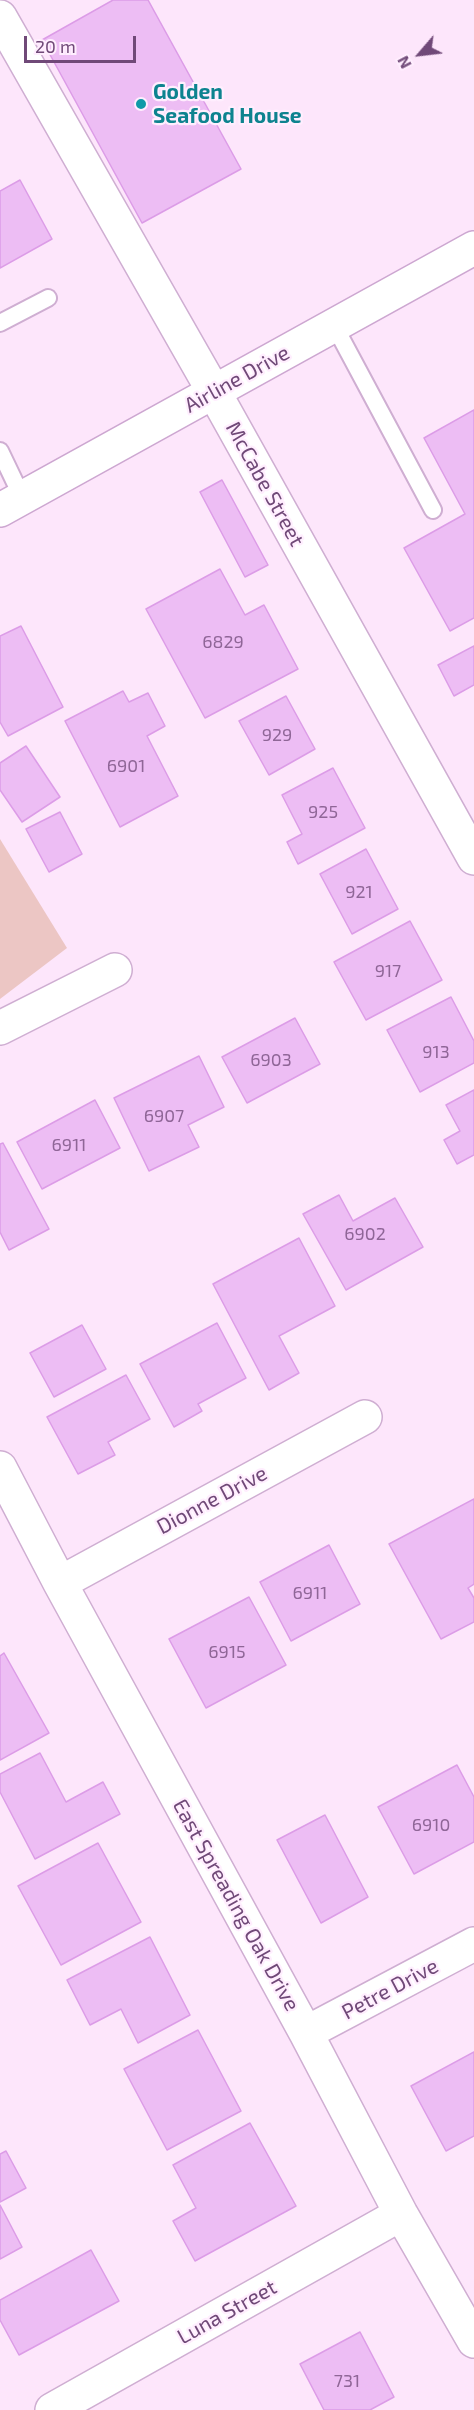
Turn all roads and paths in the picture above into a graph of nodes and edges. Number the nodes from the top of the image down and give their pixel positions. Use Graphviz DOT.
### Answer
graph roads {
  1 [pos="0,17"];
  2 [pos="474,248"];
  3 [pos="48,298"];
  4 [pos="0,323"];
  5 [pos="334,325"];
  6 [pos="213,392"];
  7 [pos="0,451"];
  8 [pos="11,504"];
  9 [pos="433,510"];
  10 [pos="474,858"];
  11 [pos="115,970"];
  12 [pos="0,1028"];
  13 [pos="365,1417"];
  14 [pos="0,1468"];
  15 [pos="60,1583"];
  16 [pos="474,1944"];
  17 [pos="306,2033"];
  18 [pos="401,2214"];
  19 [pos="474,2341"];
  20 [pos="52,2410"];
  1 -- 6 [label="street, McCabe Street"];
  2 -- 5 [label="street, Airline Drive"];
  3 -- 4 [label="lane"];
  5 -- 6 [label="street, Airline Drive"];
  5 -- 9 [label="lane"];
  6 -- 8 [label="street, Airline Drive"];
  6 -- 10 [label="street, McCabe Street"];
  7 -- 8 [label="lane"];
  11 -- 12 [label="street"];
  13 -- 15 [label="street, Dionne Drive"];
  14 -- 15 [label="street, East Spreading Oak Drive"];
  15 -- 17 [label="street, East Spreading Oak Drive"];
  16 -- 17 [label="street, Petre Drive"];
  17 -- 18 [label="street, East Spreading Oak Drive"];
  18 -- 19 [label="street, East Spreading Oak Drive"];
  18 -- 20 [label="street, Luna Street"];
}
